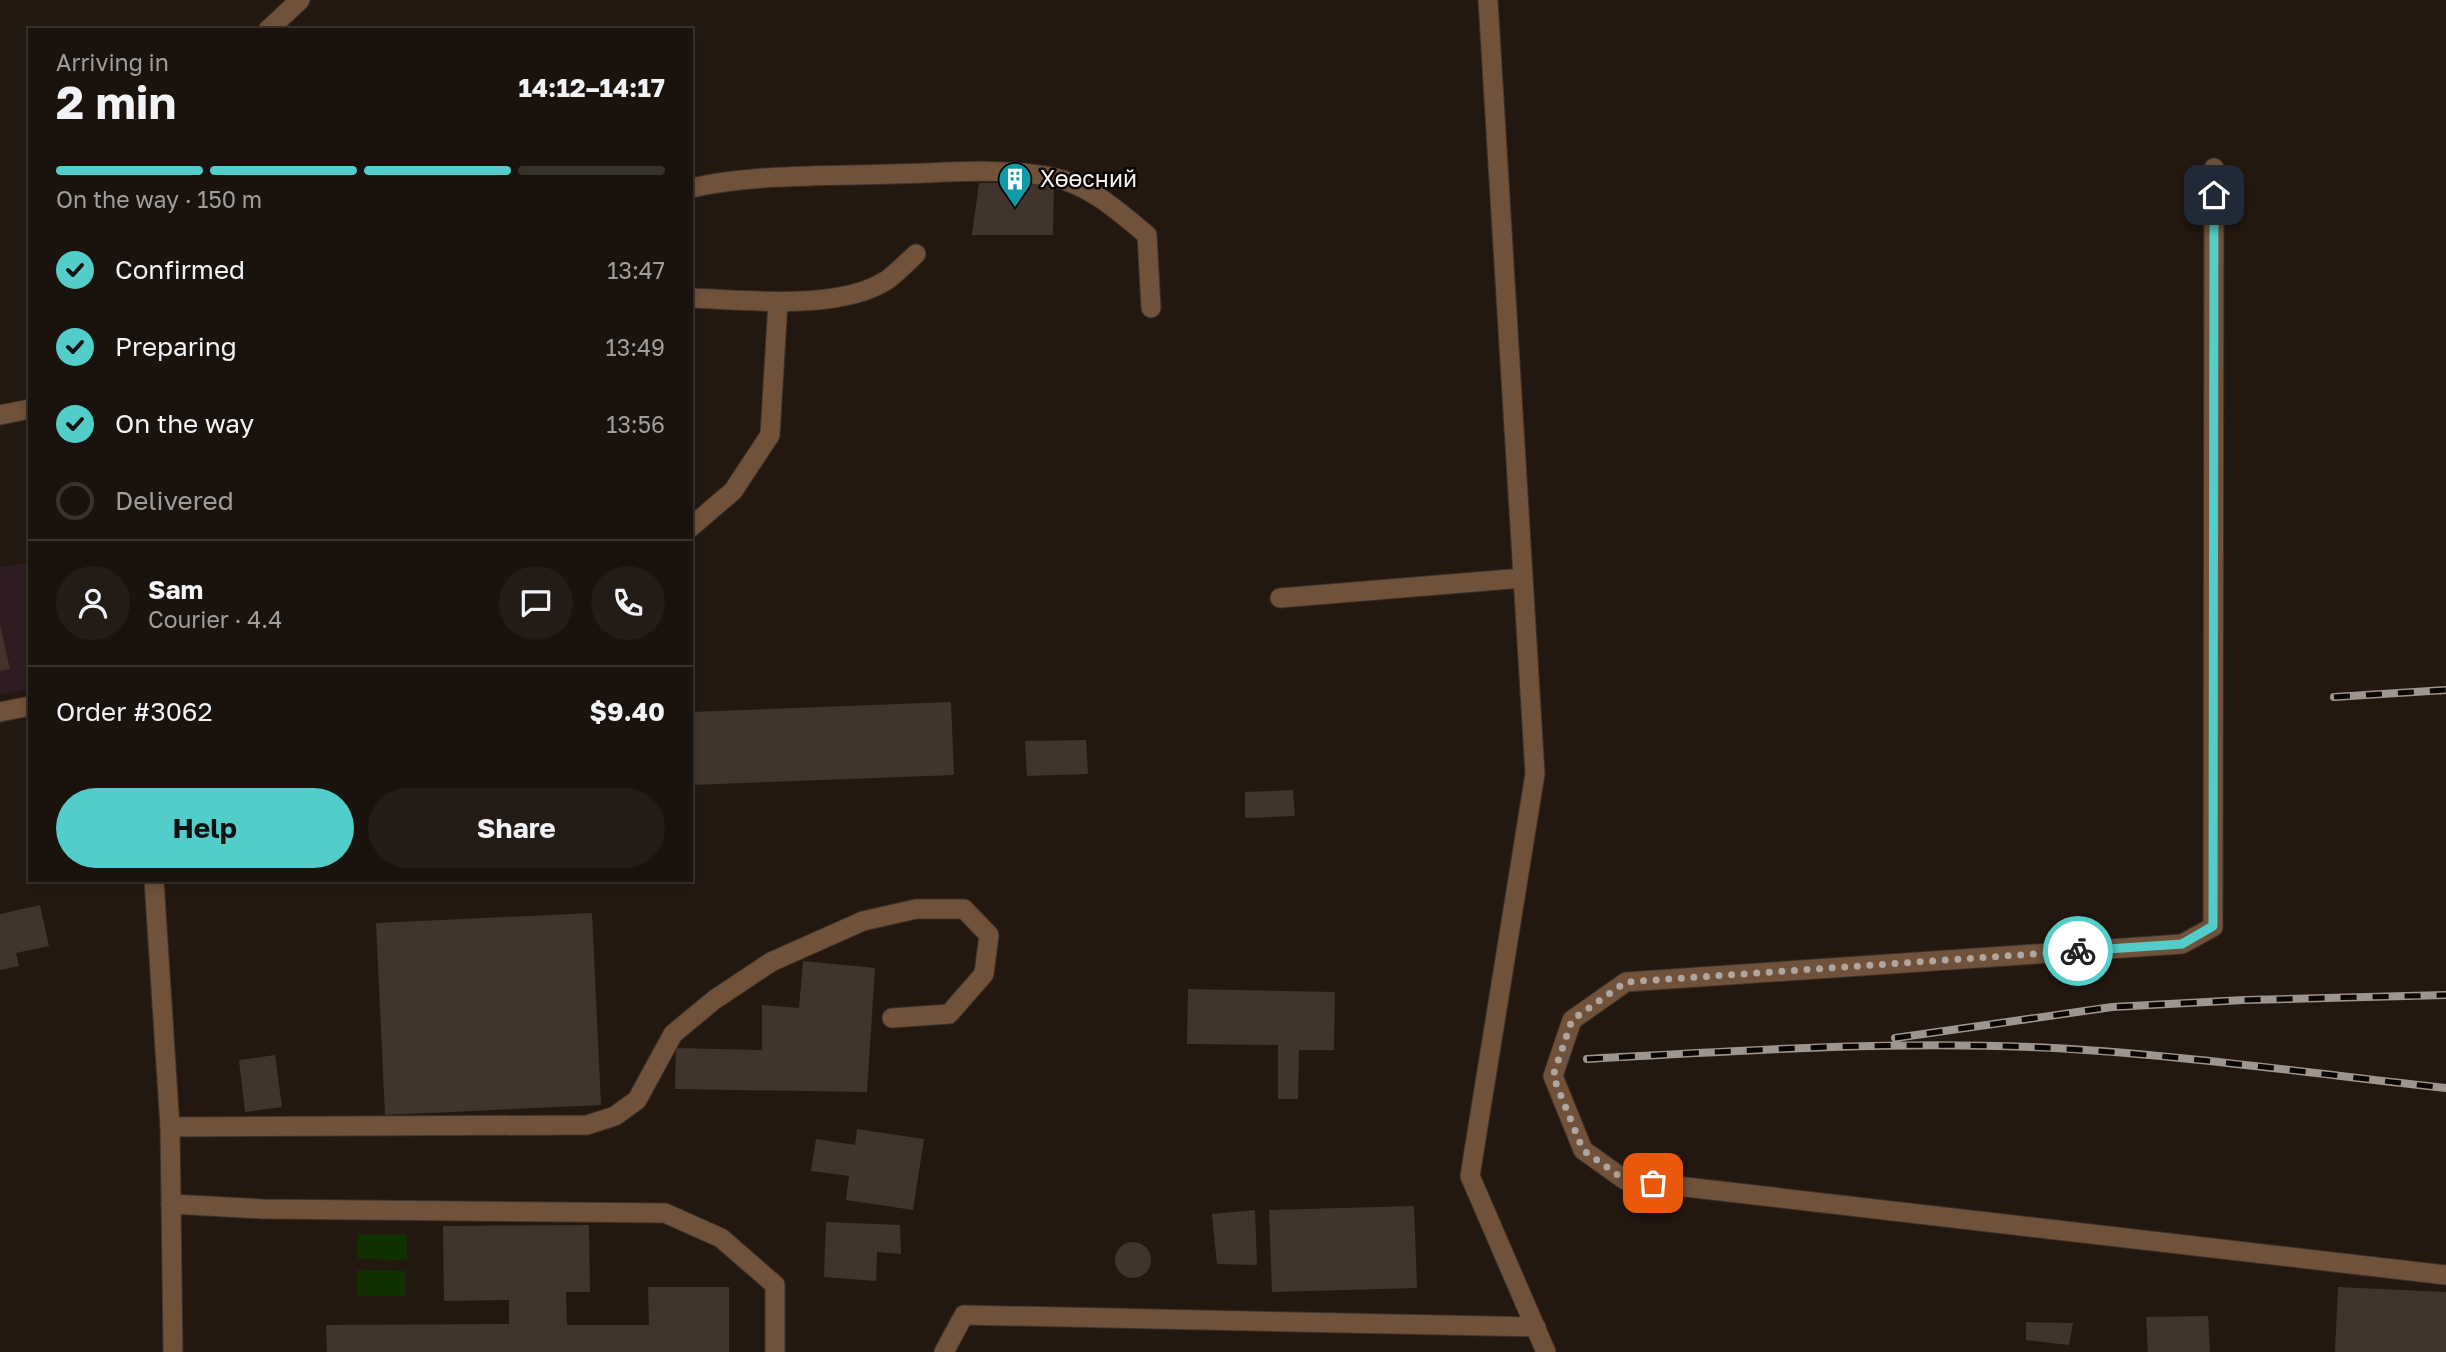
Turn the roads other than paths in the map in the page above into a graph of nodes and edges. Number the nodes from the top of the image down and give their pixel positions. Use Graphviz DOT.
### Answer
graph roads {
  1 [pos="300,0"];
  2 [pos="1488,0"];
  3 [pos="270,28"];
  4 [pos="2214,168"];
  5 [pos="693,188"];
  6 [pos="916,254"];
  7 [pos="693,298"];
  8 [pos="778,302"];
  9 [pos="1151,308"];
  10 [pos="28,409"];
  11 [pos="0,415"];
  12 [pos="693,525"];
  13 [pos="1523,578"];
  14 [pos="1280,598"];
  15 [pos="28,706"];
  16 [pos="0,712"];
  17 [pos="154,882"];
  18 [pos="892,1018"];
  19 [pos="170,1127"];
  20 [pos="171,1204"];
  21 [pos="2446,1275"];
  22 [pos="1535,1326"];
  23 [pos="173,1352"];
  24 [pos="775,1352"];
  25 [pos="944,1352"];
  26 [pos="1546,1352"];
  1 -- 3 [label="street"];
  2 -- 13 [label="street"];
  4 -- 21 [label="street"];
  5 -- 9 [label="street"];
  6 -- 8 [label="street"];
  7 -- 8 [label="street"];
  8 -- 12 [label="street"];
  10 -- 11 [label="street"];
  13 -- 14 [label="street"];
  13 -- 22 [label="street"];
  15 -- 16 [label="street"];
  17 -- 19 [label="street"];
  18 -- 19 [label="street"];
  19 -- 20 [label="street"];
  20 -- 23 [label="street"];
  20 -- 24 [label="street"];
  22 -- 25 [label="street"];
  22 -- 26 [label="street"];
}
